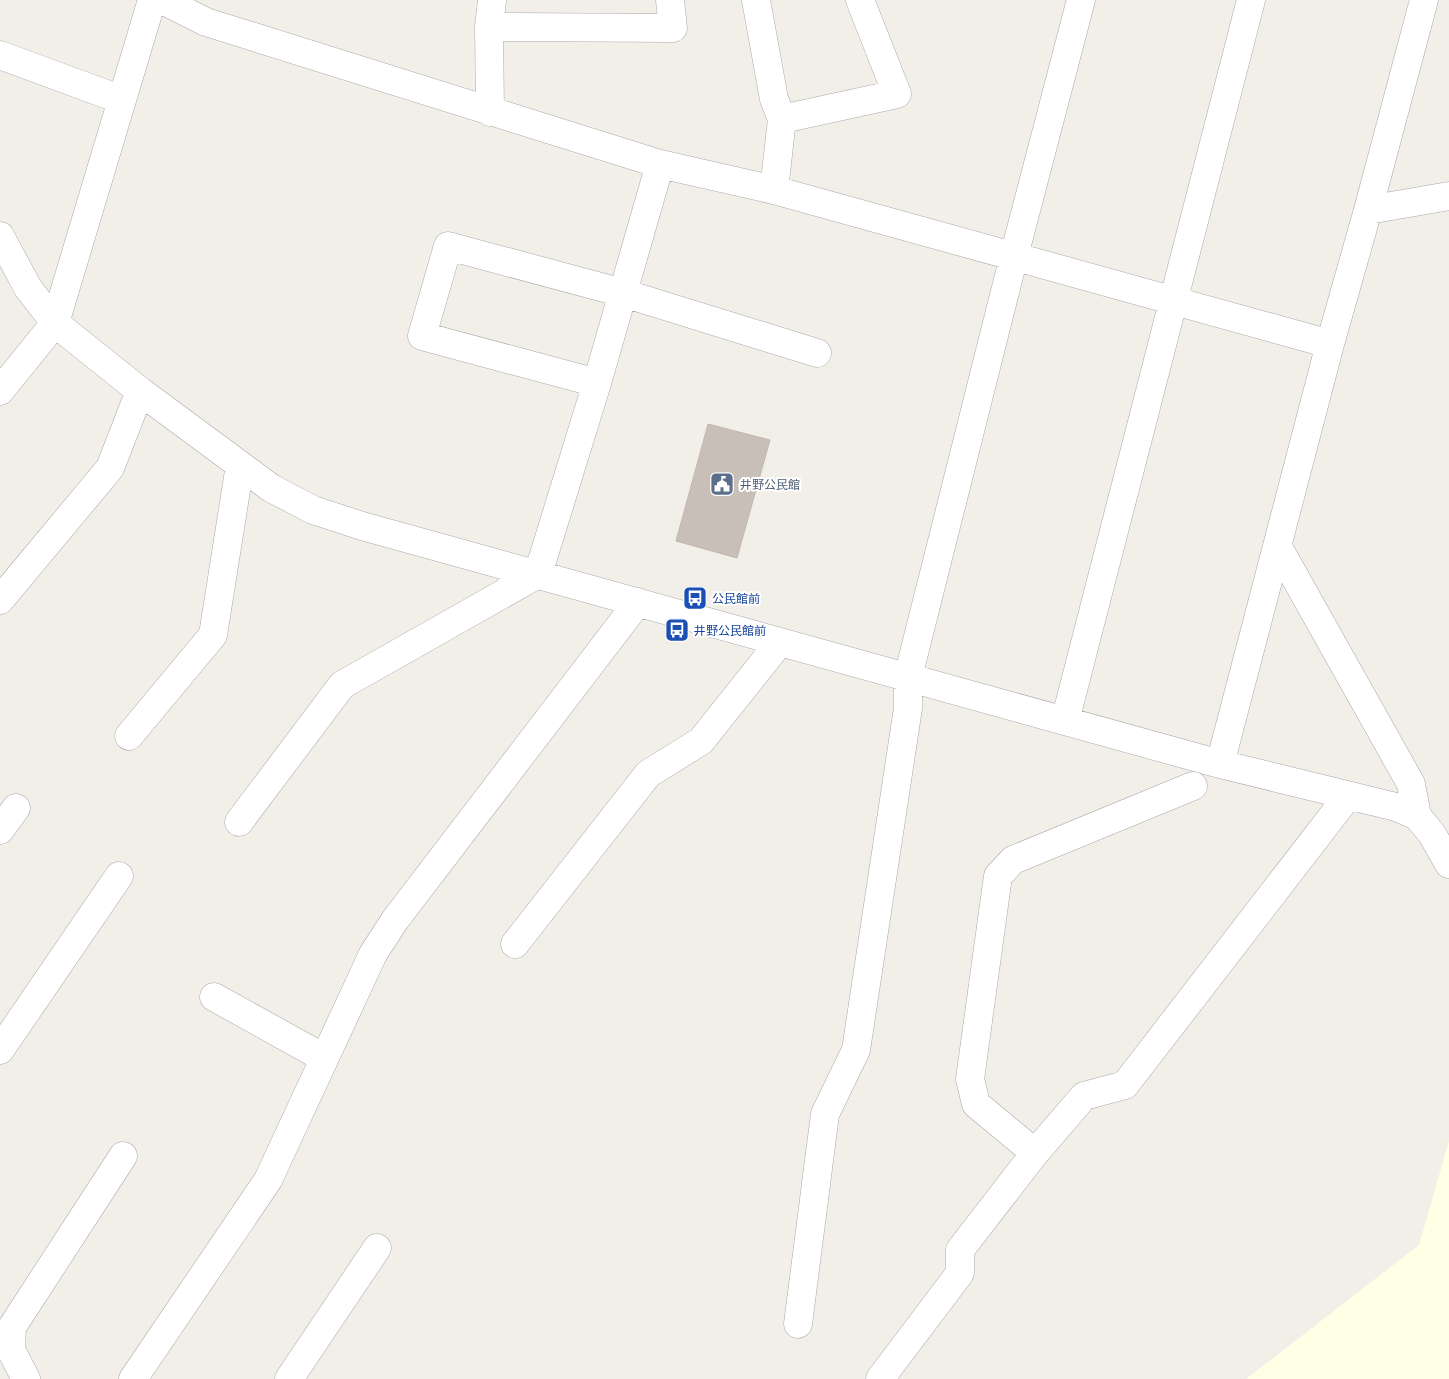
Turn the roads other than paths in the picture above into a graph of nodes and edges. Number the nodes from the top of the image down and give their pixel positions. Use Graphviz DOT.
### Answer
graph roads {
  1 [pos="492,0"];
  2 [pos="670,0"];
  3 [pos="756,0"];
  4 [pos="860,0"];
  5 [pos="1081,0"];
  6 [pos="1251,0"];
  7 [pos="1424,0"];
  8 [pos="170,2"];
  9 [pos="489,27"];
  10 [pos="0,55"];
  11 [pos="122,100"];
  12 [pos="490,112"];
  13 [pos="782,119"];
  14 [pos="660,164"];
  15 [pos="774,190"];
  16 [pos="1449,196"];
  17 [pos="1368,210"];
  18 [pos="0,236"];
  19 [pos="1014,256"];
  20 [pos="623,293"];
  21 [pos="1174,300"];
  22 [pos="55,323"];
  23 [pos="1330,344"];
  24 [pos="816,353"];
  25 [pos="597,383"];
  26 [pos="0,391"];
  27 [pos="140,392"];
  28 [pos="240,465"];
  29 [pos="1278,547"];
  30 [pos="538,574"];
  31 [pos="0,600"];
  32 [pos="638,602"];
  33 [pos="780,642"];
  34 [pos="908,677"];
  35 [pos="1065,720"];
  36 [pos="129,736"];
  37 [pos="1220,764"];
  38 [pos="1193,786"];
  39 [pos="1348,796"];
  40 [pos="16,808"];
  41 [pos="1417,816"];
  42 [pos="240,822"];
  43 [pos="0,830"];
  44 [pos="1449,864"];
  45 [pos="120,876"];
  46 [pos="515,944"];
  47 [pos="214,997"];
  48 [pos="0,1050"];
  49 [pos="324,1058"];
  50 [pos="1035,1153"];
  51 [pos="123,1156"];
  52 [pos="378,1248"];
  53 [pos="798,1324"];
  54 [pos="26,1379"];
  55 [pos="133,1379"];
  56 [pos="289,1379"];
  57 [pos="880,1379"];
  1 -- 9 [label="street"];
  2 -- 9 [label="street"];
  3 -- 13 [label="street"];
  4 -- 13 [label="street"];
  5 -- 19 [label="street"];
  6 -- 21 [label="street"];
  7 -- 17 [label="street"];
  8 -- 11 [label="street"];
  8 -- 12 [label="street"];
  9 -- 12 [label="street"];
  10 -- 11 [label="street"];
  11 -- 22 [label="street"];
  12 -- 14 [label="street"];
  13 -- 15 [label="street"];
  14 -- 15 [label="street"];
  14 -- 20 [label="street"];
  15 -- 19 [label="street"];
  16 -- 17 [label="street"];
  17 -- 23 [label="street"];
  18 -- 22 [label="street"];
  19 -- 21 [label="street"];
  19 -- 34 [label="street"];
  20 -- 24 [label="street"];
  20 -- 25 [label="street"];
  20 -- 25 [label="street"];
  21 -- 23 [label="street"];
  21 -- 35 [label="street"];
  22 -- 26 [label="street"];
  22 -- 27 [label="street"];
  23 -- 29 [label="street"];
  25 -- 30 [label="street"];
  27 -- 28 [label="street"];
  27 -- 31 [label="street"];
  28 -- 30 [label="street"];
  28 -- 36 [label="street"];
  29 -- 37 [label="street"];
  29 -- 41 [label="street"];
  30 -- 32 [label="street"];
  30 -- 42 [label="street"];
  32 -- 33 [label="street"];
  32 -- 49 [label="street"];
  33 -- 34 [label="street"];
  33 -- 46 [label="street"];
  34 -- 35 [label="street"];
  34 -- 53 [label="street"];
  35 -- 37 [label="street"];
  37 -- 39 [label="street"];
  38 -- 50 [label="street"];
  39 -- 41 [label="street"];
  39 -- 50 [label="street"];
  40 -- 43 [label="street"];
  41 -- 44 [label="street"];
  45 -- 48 [label="street"];
  47 -- 49 [label="street"];
  49 -- 55 [label="street"];
  50 -- 57 [label="street"];
  51 -- 54 [label="street"];
  52 -- 56 [label="street"];
}
